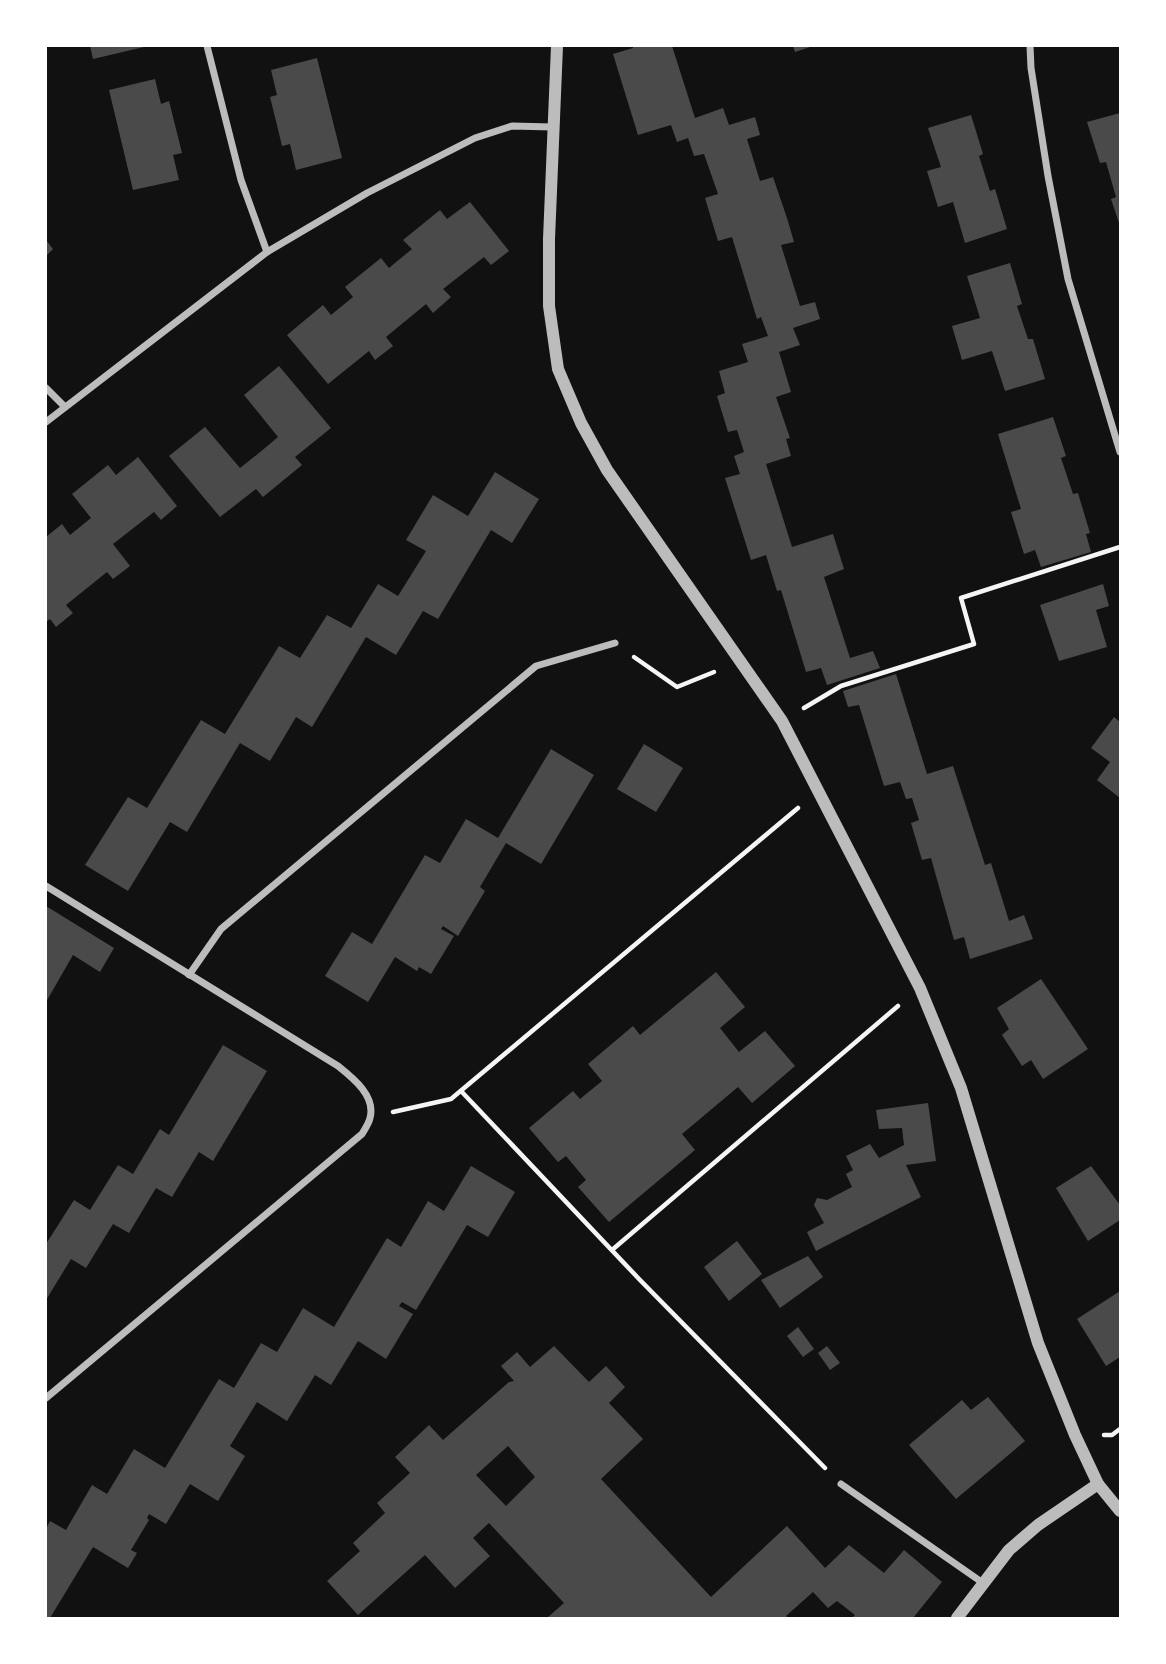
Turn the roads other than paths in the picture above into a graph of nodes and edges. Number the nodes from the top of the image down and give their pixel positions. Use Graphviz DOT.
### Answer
graph roads {
  1 [pos="207,46"];
  2 [pos="557,46"];
  3 [pos="1030,46"];
  4 [pos="552,127"];
  5 [pos="267,252"];
  6 [pos="46,388"];
  7 [pos="64,406"];
  8 [pos="46,422"];
  9 [pos="1121,452"];
  10 [pos="615,643"];
  11 [pos="46,886"];
  12 [pos="189,975"];
  13 [pos="46,1398"];
  14 [pos="841,1484"];
  15 [pos="1098,1484"];
  16 [pos="1121,1511"];
  17 [pos="983,1583"];
  18 [pos="957,1619"];
  1 -- 5 [label="street"];
  2 -- 4 [label="street"];
  3 -- 9 [label="street"];
  4 -- 5 [label="street"];
  4 -- 15 [label="street"];
  5 -- 7 [label="street"];
  6 -- 7 [label="street"];
  7 -- 8 [label="street"];
  10 -- 12 [label="street"];
  11 -- 12 [label="street"];
  12 -- 13 [label="street"];
  14 -- 17 [label="street"];
  15 -- 16 [label="street"];
  15 -- 17 [label="street"];
  17 -- 18 [label="street"];
}
